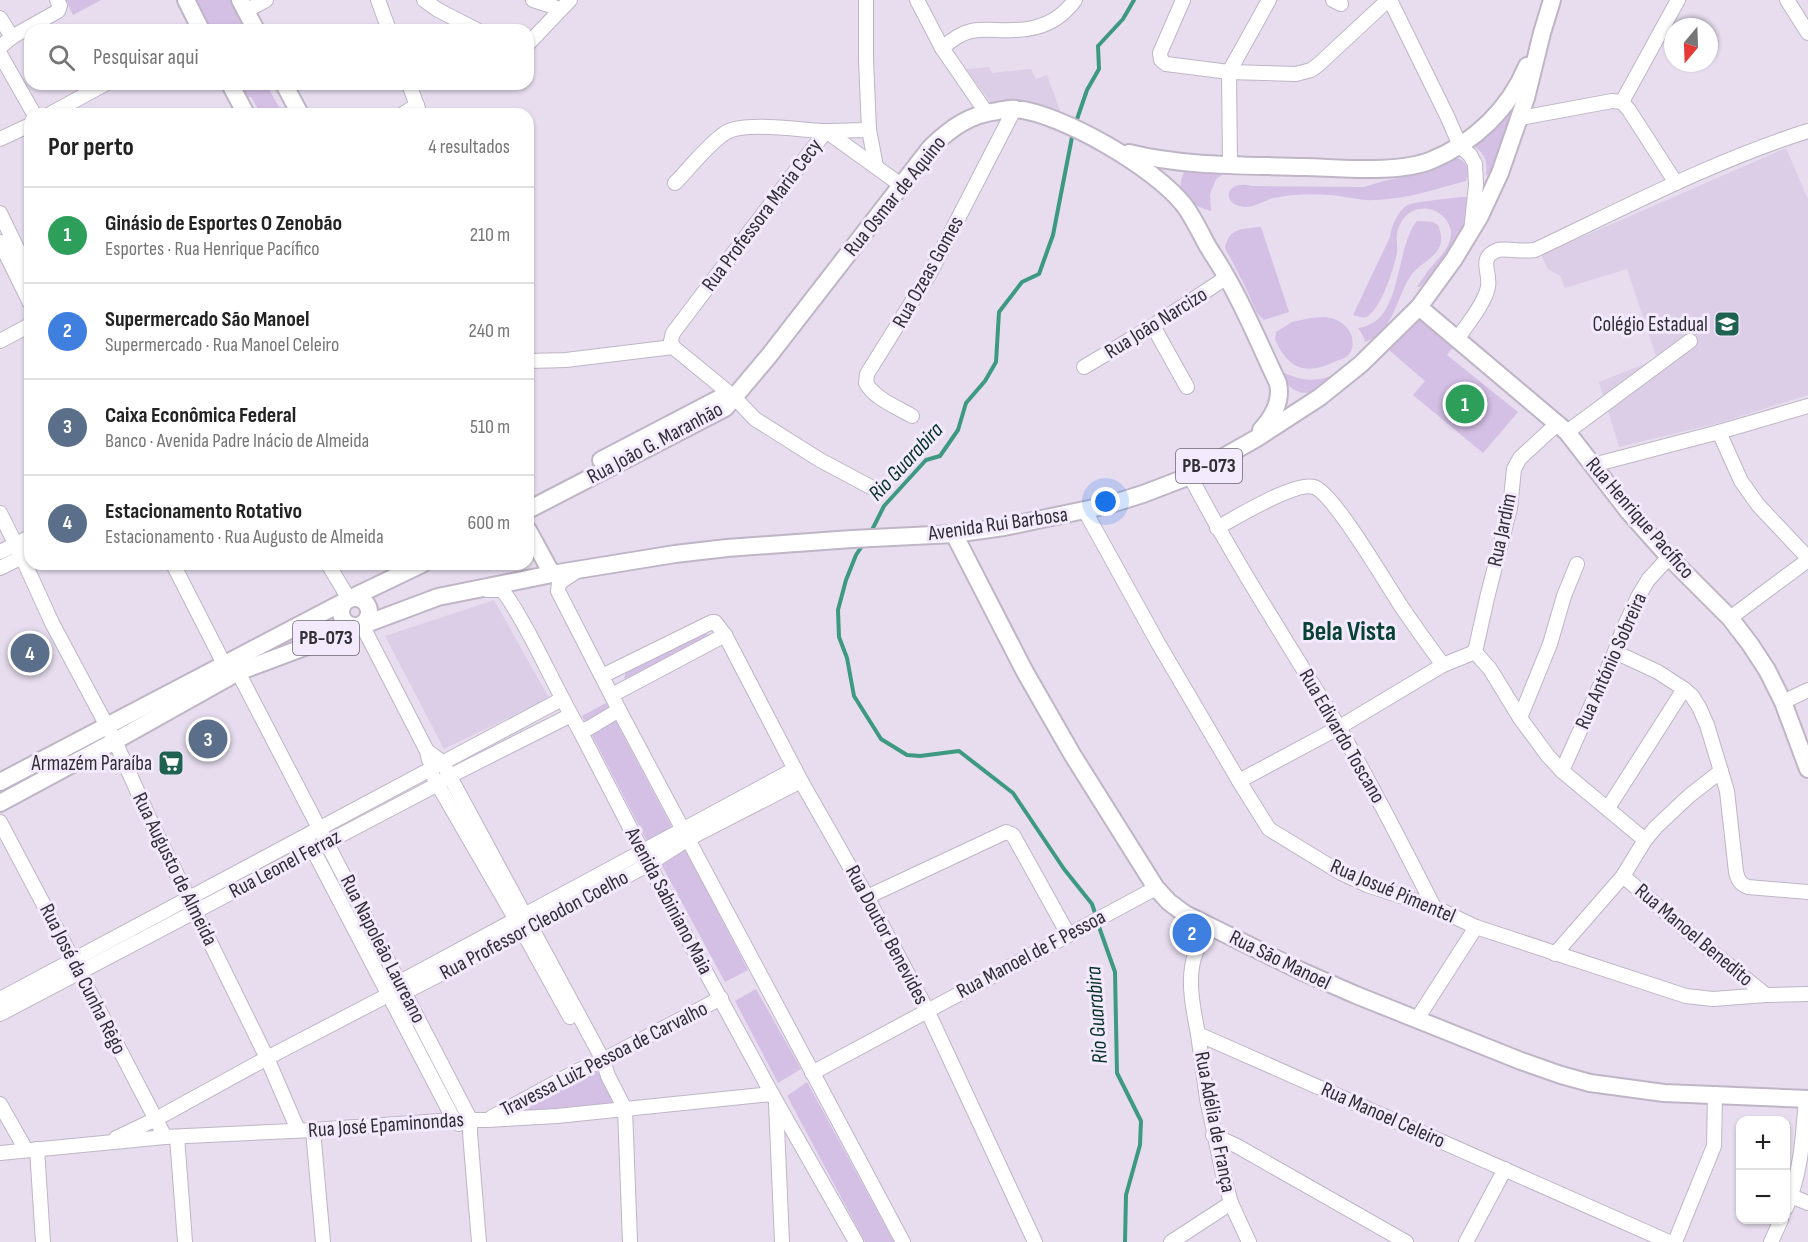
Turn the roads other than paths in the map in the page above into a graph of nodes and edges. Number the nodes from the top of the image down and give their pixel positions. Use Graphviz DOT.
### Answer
graph roads {
  1 [pos="186,0"];
  2 [pos="266,0"];
  3 [pos="378,0"];
  4 [pos="424,0"];
  5 [pos="534,0"];
  6 [pos="866,0"];
  7 [pos="917,0"];
  8 [pos="1075,0"];
  9 [pos="1183,0"];
  10 [pos="1269,0"];
  11 [pos="1389,0"];
  12 [pos="1678,0"];
  13 [pos="1787,0"];
  14 [pos="1553,1"];
  15 [pos="59,3"];
  16 [pos="565,5"];
  17 [pos="243,6"];
  18 [pos="0,18"];
  19 [pos="35,24"];
  20 [pos="198,24"];
  21 [pos="253,24"];
  22 [pos="387,24"];
  23 [pos="465,24"];
  24 [pos="24,30"];
  25 [pos="1542,33"];
  26 [pos="1808,33"];
  27 [pos="12,36"];
  28 [pos="534,38"];
  29 [pos="0,47"];
  30 [pos="942,48"];
  31 [pos="0,54"];
  32 [pos="1229,72"];
  33 [pos="94,90"];
  34 [pos="233,90"];
  35 [pos="287,90"];
  36 [pos="411,90"];
  37 [pos="1622,102"];
  38 [pos="31,108"];
  39 [pos="61,108"];
  40 [pos="243,108"];
  41 [pos="297,108"];
  42 [pos="418,108"];
  43 [pos="1015,108"];
  44 [pos="986,112"];
  45 [pos="1520,118"];
  46 [pos="24,128"];
  47 [pos="869,130"];
  48 [pos="826,131"];
  49 [pos="1808,131"];
  50 [pos="0,139"];
  51 [pos="1108,146"];
  52 [pos="1460,146"];
  53 [pos="1180,162"];
  54 [pos="1230,165"];
  55 [pos="876,166"];
  56 [pos="675,183"];
  57 [pos="1676,183"];
  58 [pos="901,185"];
  59 [pos="1167,188"];
  60 [pos="0,213"];
  61 [pos="1470,231"];
  62 [pos="0,242"];
  63 [pos="24,263"];
  64 [pos="1227,277"];
  65 [pos="24,291"];
  66 [pos="1419,307"];
  67 [pos="1153,326"];
  68 [pos="24,328"];
  69 [pos="1457,339"];
  70 [pos="0,341"];
  71 [pos="1690,341"];
  72 [pos="674,347"];
  73 [pos="534,362"];
  74 [pos="1084,367"];
  75 [pos="1187,387"];
  76 [pos="734,397"];
  77 [pos="1808,406"];
  78 [pos="912,416"];
  79 [pos="1562,428"];
  80 [pos="1719,432"];
  81 [pos="1248,443"];
  82 [pos="1593,465"];
  83 [pos="1190,476"];
  84 [pos="880,492"];
  85 [pos="534,506"];
  86 [pos="1085,511"];
  87 [pos="0,513"];
  88 [pos="1217,528"];
  89 [pos="954,534"];
  90 [pos="534,541"];
  91 [pos="0,552"];
  92 [pos="22,552"];
  93 [pos="1669,557"];
  94 [pos="1808,559"];
  95 [pos="1577,564"];
  96 [pos="0,568"];
  97 [pos="30,570"];
  98 [pos="176,570"];
  99 [pos="332,570"];
  100 [pos="409,570"];
  101 [pos="580,570"];
  102 [pos="552,574"];
  103 [pos="466,591"];
  104 [pos="349,599"];
  105 [pos="1730,618"];
  106 [pos="362,625"];
  107 [pos="725,635"];
  108 [pos="1475,652"];
  109 [pos="1615,652"];
  110 [pos="1443,665"];
  111 [pos="231,668"];
  112 [pos="602,676"];
  113 [pos="1684,690"];
  114 [pos="1808,690"];
  115 [pos="612,695"];
  116 [pos="562,699"];
  117 [pos="1783,702"];
  118 [pos="619,710"];
  119 [pos="571,715"];
  120 [pos="1520,717"];
  121 [pos="1338,728"];
  122 [pos="580,731"];
  123 [pos="111,734"];
  124 [pos="436,766"];
  125 [pos="1808,769"];
  126 [pos="1562,771"];
  127 [pos="1721,771"];
  128 [pos="798,775"];
  129 [pos="444,780"];
  130 [pos="1239,781"];
  131 [pos="0,782"];
  132 [pos="0,803"];
  133 [pos="1608,808"];
  134 [pos="0,822"];
  135 [pos="319,828"];
  136 [pos="306,835"];
  137 [pos="686,835"];
  138 [pos="1645,840"];
  139 [pos="327,842"];
  140 [pos="313,849"];
  141 [pos="646,858"];
  142 [pos="1623,876"];
  143 [pos="1156,888"];
  144 [pos="1808,892"];
  145 [pos="867,897"];
  146 [pos="188,898"];
  147 [pos="1434,906"];
  148 [pos="195,913"];
  149 [pos="524,924"];
  150 [pos="1210,927"];
  151 [pos="1476,927"];
  152 [pos="1068,934"];
  153 [pos="1555,954"];
  154 [pos="76,966"];
  155 [pos="395,991"];
  156 [pos="1766,994"];
  157 [pos="1808,994"];
  158 [pos="721,998"];
  159 [pos="0,999"];
  160 [pos="927,1010"];
  161 [pos="0,1014"];
  162 [pos="1417,1019"];
  163 [pos="1198,1034"];
  164 [pos="267,1058"];
  165 [pos="599,1061"];
  166 [pos="812,1073"];
  167 [pos="1715,1094"];
  168 [pos="774,1097"];
  169 [pos="1807,1099"];
  170 [pos="0,1104"];
  171 [pos="625,1109"];
  172 [pos="156,1119"];
  173 [pos="454,1119"];
  174 [pos="487,1120"];
  175 [pos="470,1126"];
  176 [pos="298,1130"];
  177 [pos="313,1130"];
  178 [pos="1213,1135"];
  179 [pos="171,1137"];
  180 [pos="106,1143"];
  181 [pos="32,1150"];
  182 [pos="0,1152"];
  183 [pos="1504,1169"];
  184 [pos="1790,1194"];
  185 [pos="1790,1202"];
  186 [pos="1230,1203"];
  187 [pos="1808,1203"];
  188 [pos="1779,1224"];
  189 [pos="43,1242"];
  190 [pos="185,1242"];
  191 [pos="323,1242"];
  192 [pos="479,1242"];
  193 [pos="630,1242"];
  194 [pos="782,1242"];
  195 [pos="856,1242"];
  196 [pos="903,1242"];
  197 [pos="1035,1242"];
  198 [pos="1171,1242"];
  199 [pos="1249,1242"];
  200 [pos="1406,1242"];
  201 [pos="1466,1242"];
  202 [pos="1669,1242"];
  203 [pos="1675,1242"];
  204 [pos="1771,1242"];
  1 -- 20 [label="main road"];
  2 -- 17 [label="street"];
  3 -- 22 [label="street"];
  4 -- 23 [label="street"];
  5 -- 16 [label="street"];
  6 -- 47 [label="street"];
  7 -- 30 [label="street"];
  8 -- 30 [label="street"];
  9 -- 32 [label="street"];
  10 -- 32 [label="street"];
  11 -- 32 [label="street"];
  11 -- 52 [label="street"];
  12 -- 37 [label="street"];
  13 -- 26 [label="street"];
  14 -- 25 [label="main road, PB-073"];
  15 -- 19 [label="street"];
  16 -- 28 [label="street"];
  17 -- 21 [label="main road"];
  18 -- 27 [label="street"];
  24 -- 27 [label="street"];
  25 -- 45 [label="main road, PB-073"];
  25 -- 52 [label="main road, PB-073"];
  27 -- 29 [label="street"];
  30 -- 44 [label="street"];
  31 -- 38 [label="street"];
  32 -- 54 [label="street"];
  33 -- 39 [label="street"];
  34 -- 40 [label="main road"];
  35 -- 41 [label="main road"];
  36 -- 42 [label="street"];
  37 -- 45 [label="street"];
  37 -- 57 [label="street"];
  43 -- 44 [label="main road, Rua Osmar de Aquino / PB-073"];
  43 -- 51 [label="main road, Rua Osmar de Aquino / PB-073"];
  43 -- 78 [label="street, Rua Ozeas Gomes"];
  44 -- 58 [label="main road, Rua Osmar de Aquino / PB-073"];
  45 -- 61 [label="main road, Avenida Rui Barbosa / PB-073"];
  46 -- 50 [label="street"];
  47 -- 48 [label="street"];
  47 -- 55 [label="street"];
  48 -- 55 [label="street, Rua Professora Maria Cecy"];
  48 -- 56 [label="street"];
  48 -- 72 [label="street, Rua Professora Maria Cecy"];
  49 -- 57 [label="street"];
  51 -- 53 [label="main road, Rua Osmar de Aquino / PB-073"];
  51 -- 59 [label="main road, Rua Osmar de Aquino"];
  52 -- 54 [label="main road, Rua Osmar de Aquino / PB-073"];
  52 -- 61 [label="street"];
  53 -- 54 [label="main road, Rua Osmar de Aquino / PB-073"];
  53 -- 59 [label="main road"];
  55 -- 58 [label="street, Rua Professora Maria Cecy"];
  57 -- 69 [label="street"];
  58 -- 76 [label="main road, Rua Osmar de Aquino / PB-073"];
  59 -- 64 [label="main road, Rua Osmar de Aquino"];
  60 -- 63 [label="street"];
  61 -- 66 [label="main road, Avenida Rui Barbosa / PB-073"];
  62 -- 65 [label="street"];
  64 -- 67 [label="street, Rua João Narcizo"];
  64 -- 81 [label="main road, Rua Osmar de Aquino"];
  66 -- 69 [label="main road, Rua Henrique Pacífico"];
  66 -- 81 [label="main road, Avenida Rui Barbosa / PB-073"];
  67 -- 74 [label="street, Rua João Narcizo"];
  67 -- 75 [label="street"];
  68 -- 70 [label="street"];
  69 -- 79 [label="main road, Rua Henrique Pacífico"];
  71 -- 79 [label="street, Rua Jardim"];
  72 -- 73 [label="street"];
  72 -- 76 [label="street"];
  76 -- 84 [label="street"];
  76 -- 85 [label="main road, Rua João G. Maranhão"];
  77 -- 80 [label="street"];
  79 -- 82 [label="main road, Rua Henrique Pacífico"];
  79 -- 108 [label="street, Rua Jardim"];
  80 -- 82 [label="street"];
  80 -- 94 [label="street"];
  81 -- 83 [label="main road, Avenida Rui Barbosa / PB-073"];
  82 -- 93 [label="main road, Rua Henrique Pacífico"];
  83 -- 86 [label="main road, Avenida Rui Barbosa / PB-073"];
  83 -- 88 [label="street, Rua Edivardo Toscano"];
  86 -- 89 [label="main road, Avenida Rui Barbosa / PB-073"];
  86 -- 130 [label="street, Rua Josué Pimentel"];
  87 -- 92 [label="street, Rua Augusto de Almeida"];
  88 -- 110 [label="street"];
  88 -- 121 [label="street, Rua Edivardo Toscano"];
  89 -- 101 [label="main road, Avenida Rui Barbosa / PB-073"];
  89 -- 143 [label="main road, Rua São Manoel"];
  90 -- 102 [label="main road"];
  91 -- 92 [label="street"];
  92 -- 96 [label="street"];
  93 -- 105 [label="main road, Rua Henrique Pacífico"];
  93 -- 109 [label="street, Rua António Sobreira"];
  94 -- 105 [label="street"];
  95 -- 120 [label="street"];
  97 -- 123 [label="street, Rua Augusto de Almeida"];
  98 -- 111 [label="street, Rua Napoleão Laureano"];
  99 -- 104 [label="street"];
  100 -- 104 [label="main road, PB-073"];
  101 -- 102 [label="main road, Avenida Rui Barbosa / PB-073"];
  101 -- 112 [label="street"];
  102 -- 103 [label="main road, PB-073"];
  103 -- 106 [label="main road, PB-073"];
  103 -- 116 [label="street, Avenida Sabiniano Maia"];
  104 -- 106 [label="main road"];
  104 -- 111 [label="main road, PB-073"];
  105 -- 117 [label="main road, Rua Henrique Pacífico"];
  106 -- 111 [label="main road, PB-073"];
  106 -- 124 [label="street"];
  107 -- 112 [label="street"];
  107 -- 115 [label="street"];
  107 -- 128 [label="street, Rua Doutor Benevides"];
  108 -- 110 [label="street"];
  108 -- 120 [label="street"];
  109 -- 113 [label="street"];
  109 -- 126 [label="street, Rua António Sobreira"];
  110 -- 121 [label="street"];
  111 -- 123 [label="main road, PB-073"];
  111 -- 135 [label="street, Rua Napoleão Laureano"];
  112 -- 115 [label="street"];
  113 -- 127 [label="street"];
  113 -- 133 [label="street"];
  114 -- 117 [label="street"];
  115 -- 118 [label="street"];
  116 -- 119 [label="street, Avenida Sabiniano Maia"];
  116 -- 124 [label="street, Rua Leonel Ferraz"];
  117 -- 125 [label="main road, Rua Henrique Pacífico"];
  118 -- 122 [label="street"];
  118 -- 137 [label="street"];
  119 -- 122 [label="street, Avenida Sabiniano Maia"];
  119 -- 129 [label="street, Rua Leonel Ferraz"];
  120 -- 126 [label="street"];
  121 -- 130 [label="street"];
  121 -- 147 [label="street, Rua Edivardo Toscano"];
  122 -- 141 [label="street, Avenida Sabiniano Maia"];
  123 -- 131 [label="main road, PB-073"];
  123 -- 132 [label="main road, PB-073"];
  123 -- 146 [label="street, Rua Augusto de Almeida"];
  124 -- 129 [label="street"];
  124 -- 135 [label="street, Rua Leonel Ferraz"];
  126 -- 133 [label="street"];
  127 -- 138 [label="street"];
  127 -- 144 [label="street"];
  128 -- 137 [label="street, Rua Professor Cleodon Coelho"];
  128 -- 145 [label="street, Rua Doutor Benevides"];
  129 -- 139 [label="street, Rua Leonel Ferraz"];
  129 -- 149 [label="street"];
  130 -- 147 [label="street, Rua Josué Pimentel"];
  133 -- 138 [label="street"];
  134 -- 154 [label="street, Rua José da Cunha Rêgo"];
  135 -- 136 [label="street, Rua Leonel Ferraz"];
  135 -- 139 [label="street, Rua Napoleão Laureano"];
  136 -- 140 [label="street, Rua Napoleão Laureano"];
  136 -- 146 [label="street, Rua Leonel Ferraz"];
  137 -- 141 [label="street, Rua Professor Cleodon Coelho"];
  137 -- 166 [label="street"];
  138 -- 142 [label="street"];
  139 -- 140 [label="street, Rua Leonel Ferraz"];
  139 -- 155 [label="street, Rua Napoleão Laureano"];
  140 -- 148 [label="street, Rua Leonel Ferraz"];
  140 -- 155 [label="street, Rua Napoleão Laureano"];
  141 -- 149 [label="street, Rua Professor Cleodon Coelho"];
  141 -- 158 [label="street, Avenida Sabiniano Maia"];
  142 -- 153 [label="street"];
  142 -- 156 [label="street, Rua Manoel Benedito"];
  143 -- 150 [label="main road, Rua São Manoel"];
  143 -- 152 [label="street, Rua Manoel de F Pessoa"];
  145 -- 152 [label="street"];
  145 -- 160 [label="street, Rua Doutor Benevides"];
  146 -- 148 [label="street, Rua Augusto de Almeida"];
  146 -- 154 [label="street, Rua Leonel Ferraz"];
  147 -- 151 [label="street, Rua Josué Pimentel"];
  148 -- 154 [label="street, Rua Leonel Ferraz"];
  148 -- 164 [label="street, Rua Augusto de Almeida"];
  149 -- 155 [label="street, Rua Professor Cleodon Coelho"];
  149 -- 165 [label="street"];
  150 -- 162 [label="main road, Rua São Manoel"];
  150 -- 163 [label="street"];
  151 -- 153 [label="street, Rua Josué Pimentel"];
  151 -- 162 [label="street"];
  152 -- 160 [label="street, Rua Manoel de F Pessoa"];
  153 -- 156 [label="street, Rua Josué Pimentel"];
  154 -- 159 [label="street, Rua Leonel Ferraz"];
  154 -- 161 [label="street, Rua Leonel Ferraz"];
  154 -- 172 [label="street, Rua José da Cunha Rêgo"];
  155 -- 164 [label="street, Rua Professor Cleodon Coelho"];
  155 -- 173 [label="street, Rua Napoleão Laureano"];
  155 -- 175 [label="street, Rua Napoleão Laureano"];
  156 -- 157 [label="street, Rua Josué Pimentel"];
  158 -- 165 [label="street, Travessa Luiz Pessoa de Carvalho"];
  158 -- 168 [label="street, Avenida Sabiniano Maia"];
  160 -- 166 [label="street, Rua Manoel de F Pessoa"];
  160 -- 197 [label="street, Rua Doutor Benevides"];
  162 -- 167 [label="main road, Rua São Manoel"];
  163 -- 178 [label="street, Rua Adélia de França"];
  163 -- 183 [label="street, Rua Manoel Celeiro"];
  164 -- 172 [label="street, Rua Professor Cleodon Coelho"];
  164 -- 176 [label="street, Rua Augusto de Almeida"];
  165 -- 171 [label="street"];
  165 -- 174 [label="street, Travessa Luiz Pessoa de Carvalho"];
  166 -- 196 [label="street"];
  167 -- 169 [label="main road, Rua São Manoel"];
  167 -- 203 [label="street"];
  168 -- 171 [label="street, Rua José Epaminondas"];
  168 -- 194 [label="street"];
  168 -- 195 [label="street, Avenida Sabiniano Maia"];
  169 -- 184 [label="street"];
  170 -- 181 [label="street"];
  171 -- 174 [label="street, Rua José Epaminondas"];
  171 -- 193 [label="street"];
  172 -- 179 [label="street, Rua José da Cunha Rêgo"];
  172 -- 180 [label="street, Rua Professor Cleodon Coelho"];
  173 -- 175 [label="street, Rua Napoleão Laureano"];
  173 -- 177 [label="street, Rua José Epaminondas"];
  174 -- 175 [label="street, Rua José Epaminondas"];
  175 -- 192 [label="street, Rua Napoleão Laureano"];
  176 -- 177 [label="street, Rua José Epaminondas"];
  176 -- 179 [label="street, Rua José Epaminondas"];
  177 -- 191 [label="street"];
  178 -- 186 [label="street, Rua Adélia de França"];
  178 -- 200 [label="street"];
  179 -- 180 [label="street, Rua José Epaminondas"];
  179 -- 190 [label="street, Rua José da Cunha Rêgo"];
  180 -- 181 [label="street, Rua José Epaminondas"];
  181 -- 182 [label="street, Rua José Epaminondas"];
  181 -- 189 [label="street"];
  183 -- 201 [label="street"];
  183 -- 202 [label="street, Rua Manoel Celeiro"];
  185 -- 187 [label="street"];
  186 -- 198 [label="street"];
  186 -- 199 [label="street, Rua Adélia de França"];
  188 -- 204 [label="street"];
}
